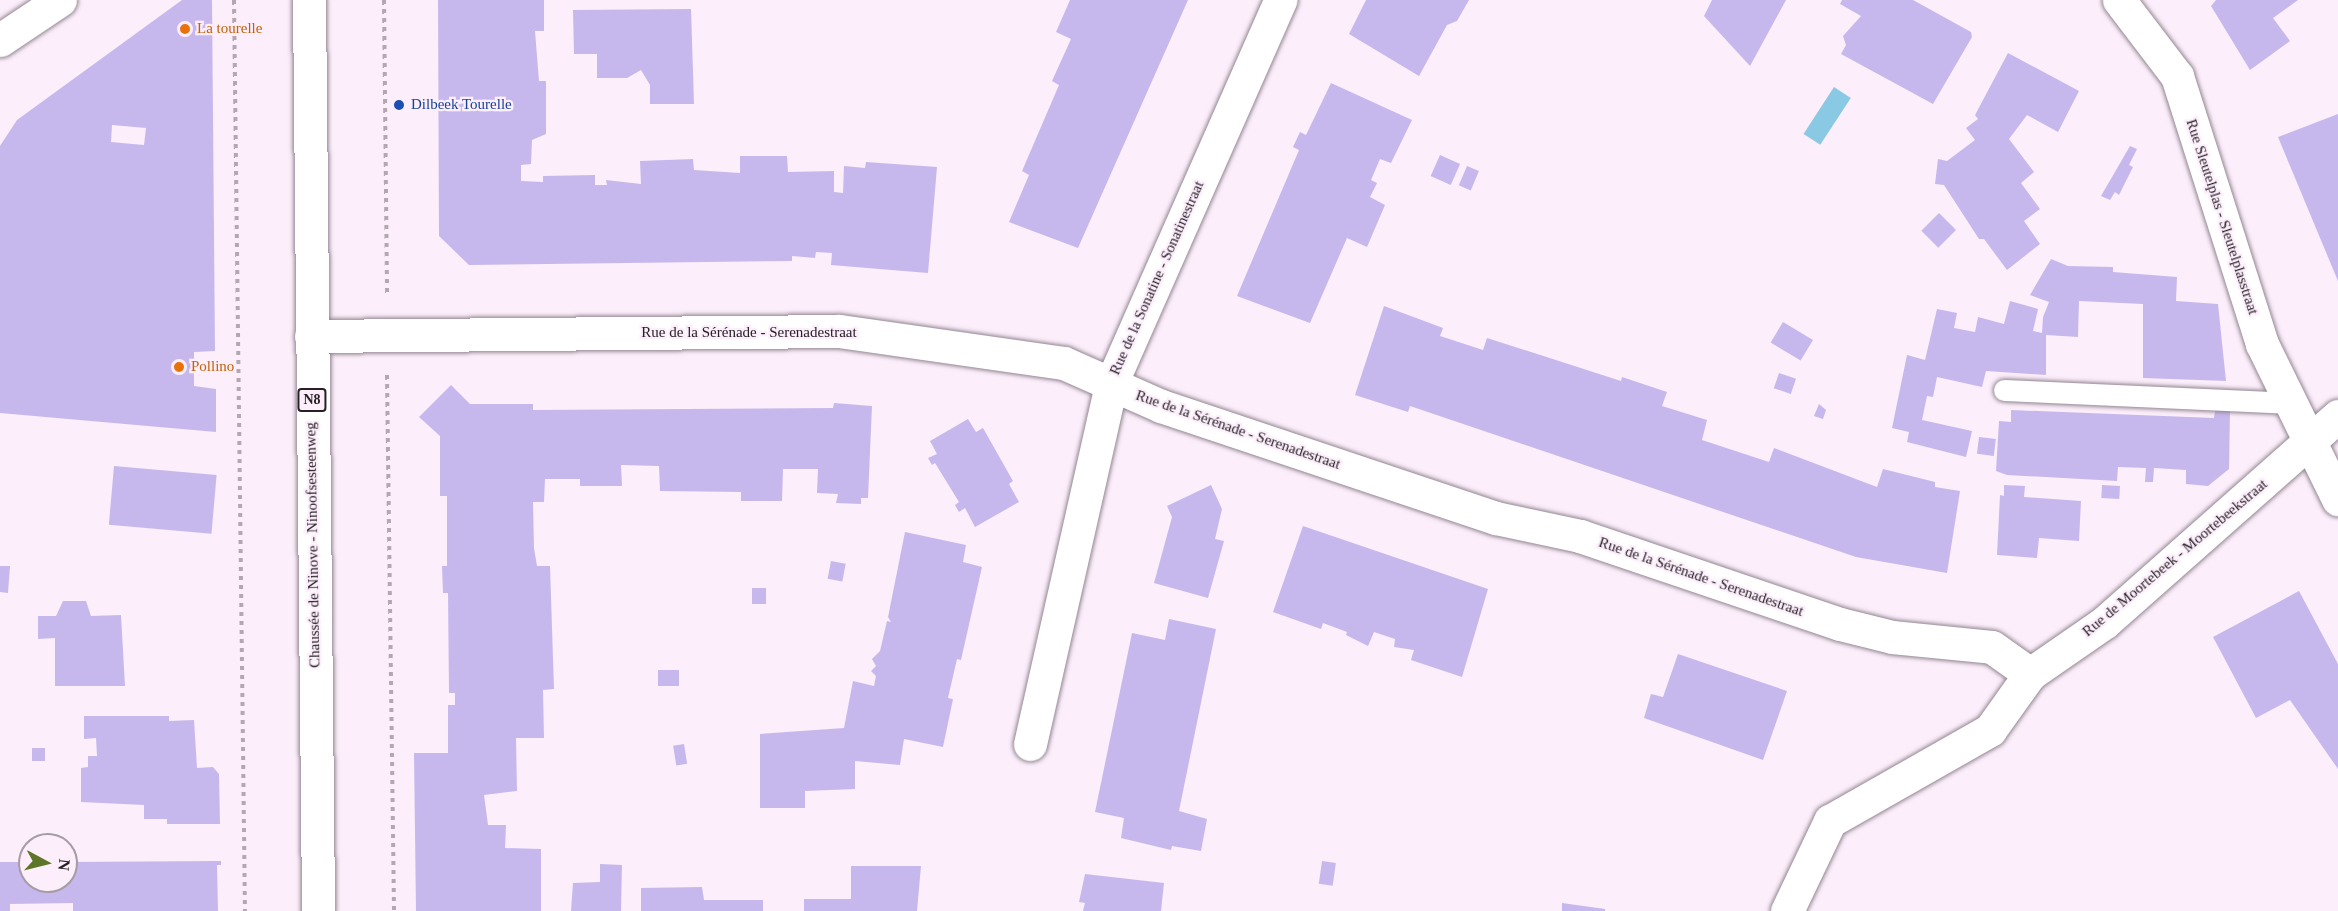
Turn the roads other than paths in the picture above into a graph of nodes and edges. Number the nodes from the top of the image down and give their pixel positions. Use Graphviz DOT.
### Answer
graph roads {
  1 [pos="60,0"];
  2 [pos="309,0"];
  3 [pos="1280,0"];
  4 [pos="2119,0"];
  5 [pos="0,40"];
  6 [pos="311,336"];
  7 [pos="1111,384"];
  8 [pos="2004,390"];
  9 [pos="2288,403"];
  10 [pos="2338,416"];
  11 [pos="2310,442"];
  12 [pos="2338,499"];
  13 [pos="2030,674"];
  14 [pos="1030,744"];
  15 [pos="318,911"];
  16 [pos="1787,911"];
  1 -- 5 [label="street"];
  2 -- 6 [label="street, Chaussée de Ninove - Ninoofsesteenweg / N8"];
  3 -- 7 [label="street, Rue de la Sonatine - Sonatinestraat"];
  4 -- 9 [label="street, Rue Sleutelplas - Sleutelplasstraat"];
  6 -- 7 [label="street, Rue de la Sérénade - Serenadestraat"];
  6 -- 15 [label="street, Chaussée de Ninove - Ninoofsesteenweg / N8"];
  7 -- 13 [label="street, Rue de la Sérénade - Serenadestraat"];
  7 -- 14 [label="street, Rue de la Sonatine - Sonatinestraat"];
  8 -- 9 [label="lane"];
  9 -- 11 [label="street, Rue Sleutelplas - Sleutelplasstraat"];
  10 -- 11 [label="street, Rue de Moortebeek - Moortebeekstraat"];
  11 -- 12 [label="street, Rue Sleutelplas - Sleutelplasstraat"];
  11 -- 13 [label="street, Rue de Moortebeek - Moortebeekstraat"];
  13 -- 16 [label="street, Rue de Moortebeek - Moortebeekstraat"];
}
